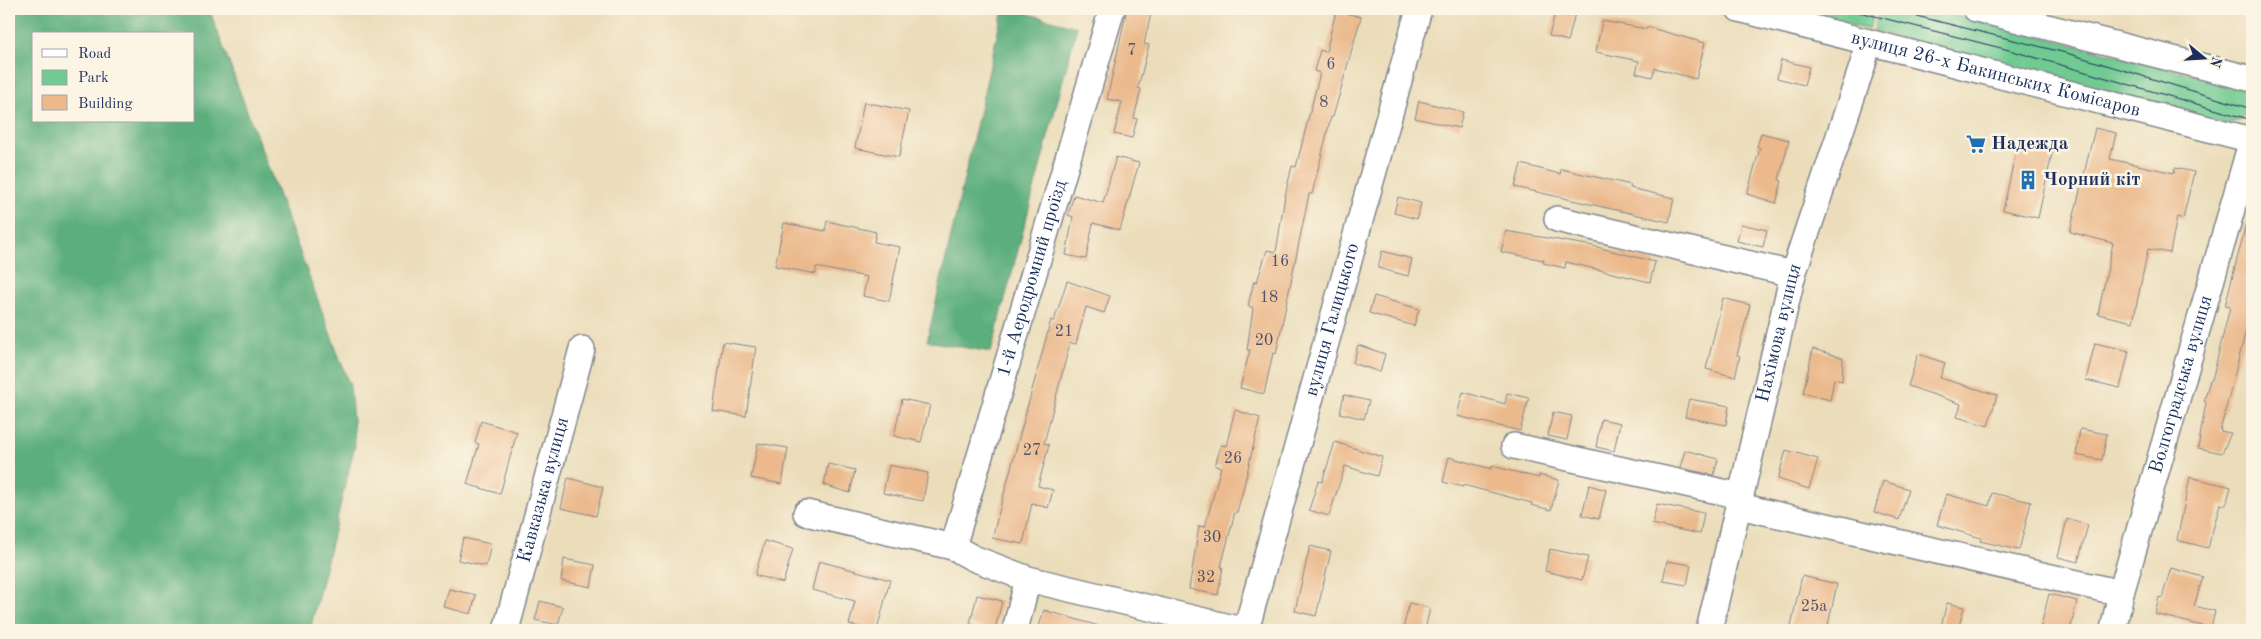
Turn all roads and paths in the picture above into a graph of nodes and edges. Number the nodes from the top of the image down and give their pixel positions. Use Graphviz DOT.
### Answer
graph roads {
  1 [pos="1112,9"];
  2 [pos="1419,9"];
  3 [pos="1739,9"];
  4 [pos="1976,9"];
  5 [pos="1868,42"];
  6 [pos="2252,78"];
  7 [pos="2252,140"];
  8 [pos="1557,219"];
  9 [pos="1793,274"];
  10 [pos="582,349"];
  11 [pos="1514,446"];
  12 [pos="1740,501"];
  13 [pos="806,513"];
  14 [pos="953,547"];
  15 [pos="1028,578"];
  16 [pos="2121,593"];
  17 [pos="506,630"];
  18 [pos="1015,630"];
  19 [pos="1242,630"];
  20 [pos="1246,630"];
  21 [pos="1709,630"];
  22 [pos="2113,630"];
  1 -- 14 [label="street, 1-й Аеродромний проїзд"];
  2 -- 20 [label="street, вулиця Галицького"];
  3 -- 5 [label="street, вулиця 26-х Бакинських Комісаров"];
  4 -- 6 [label="street"];
  5 -- 7 [label="street, вулиця 26-х Бакинських Комісаров"];
  5 -- 9 [label="street, Нахімова вулиця"];
  7 -- 16 [label="street, Волгоградська вулиця"];
  8 -- 9 [label="street"];
  9 -- 12 [label="street, Нахімова вулиця"];
  10 -- 17 [label="street, Кавказька вулиця"];
  11 -- 12 [label="street"];
  12 -- 16 [label="street"];
  12 -- 21 [label="street, Нахімова вулиця"];
  13 -- 14 [label="street"];
  14 -- 15 [label="street"];
  15 -- 18 [label="street"];
  15 -- 19 [label="street"];
  16 -- 22 [label="street, Волгоградська вулиця"];
}
